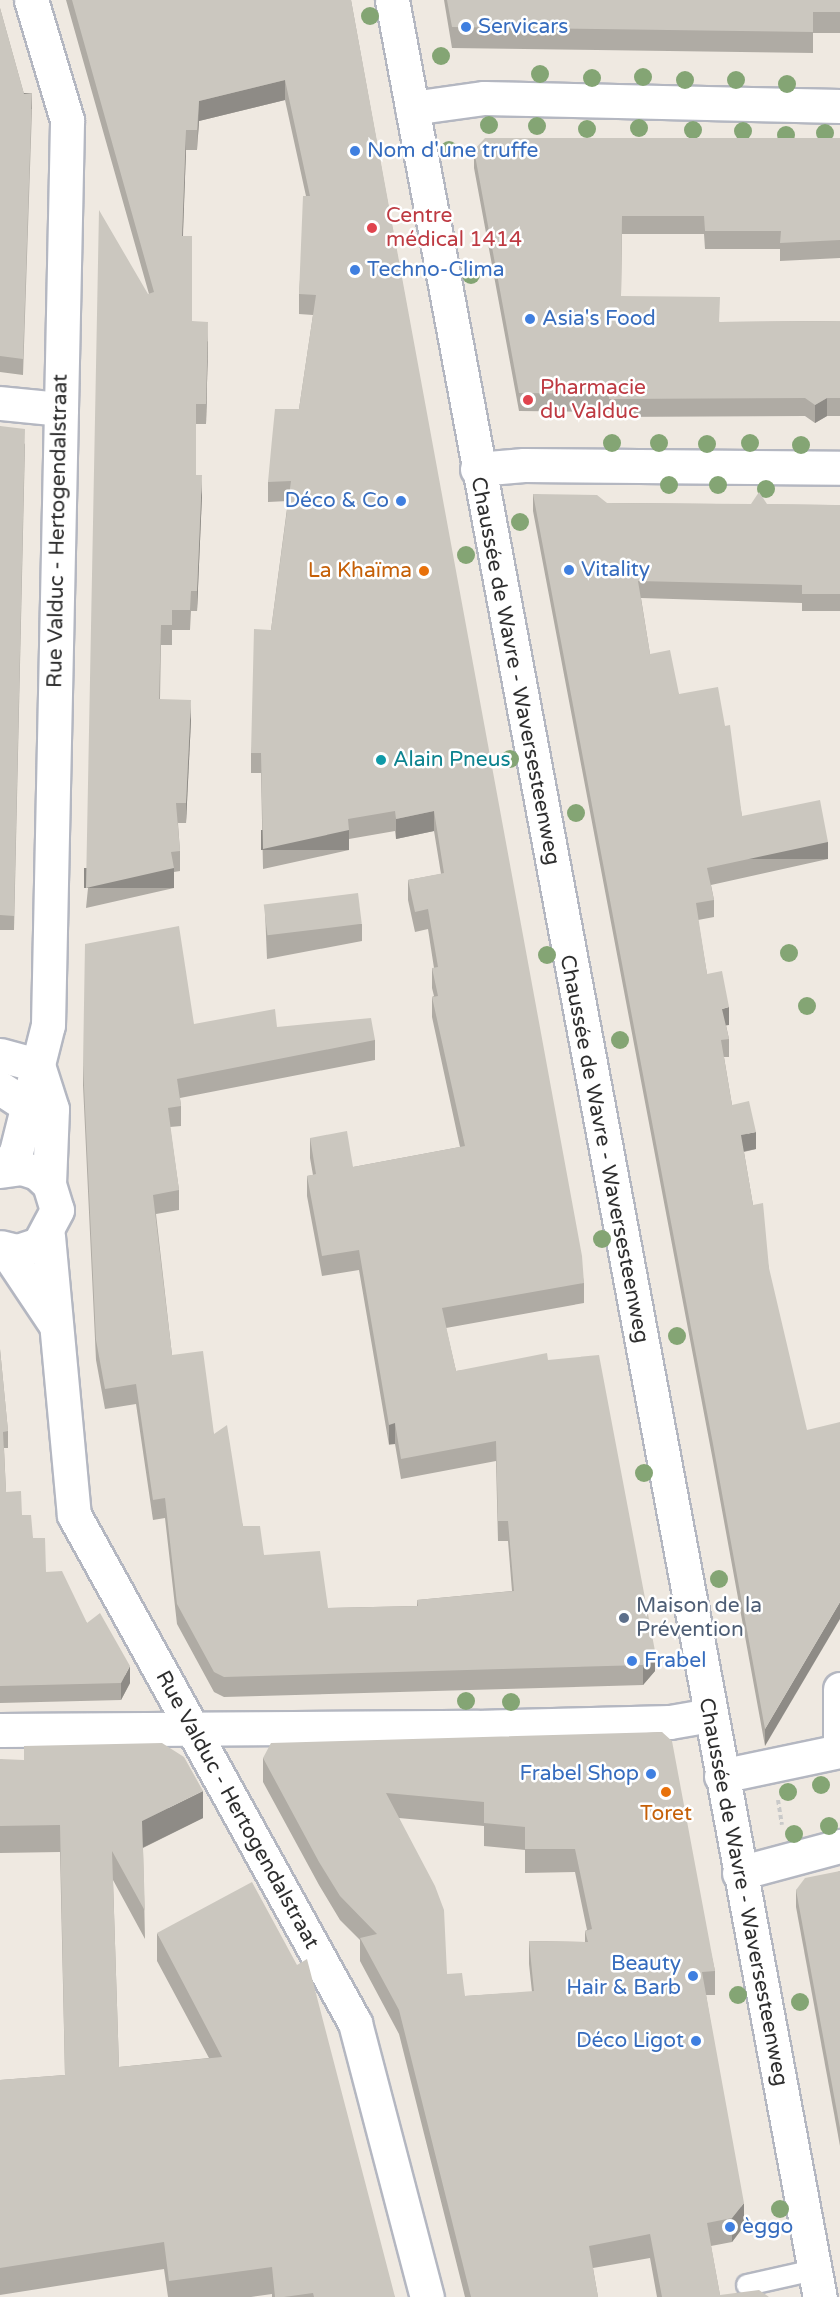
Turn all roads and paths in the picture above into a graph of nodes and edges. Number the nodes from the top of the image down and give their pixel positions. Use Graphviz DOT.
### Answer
graph roads {
  1 [pos="31,0"];
  2 [pos="393,0"];
  3 [pos="840,106"];
  4 [pos="412,108"];
  5 [pos="0,403"];
  6 [pos="61,409"];
  7 [pos="840,468"];
  8 [pos="477,469"];
  9 [pos="0,1054"];
  10 [pos="38,1065"];
  11 [pos="13,1096"];
  12 [pos="3,1169"];
  13 [pos="49,1184"];
  14 [pos="48,1236"];
  15 [pos="3,1248"];
  16 [pos="56,1325"];
  17 [pos="840,1689"];
  18 [pos="710,1715"];
  19 [pos="0,1730"];
  20 [pos="194,1730"];
  21 [pos="840,1749"];
  22 [pos="721,1776"];
  23 [pos="776,1790"];
  24 [pos="784,1838"];
  25 [pos="840,1846"];
  26 [pos="739,1872"];
  27 [pos="817,2283"];
  28 [pos="747,2285"];
  29 [pos="427,2297"];
  1 -- 6 [label="street, Rue Valduc - Hertogendalstraat"];
  2 -- 4 [label="street, Chaussée de Wavre - Waversesteenweg"];
  3 -- 4 [label="street"];
  4 -- 8 [label="street, Chaussée de Wavre - Waversesteenweg"];
  5 -- 6 [label="street"];
  6 -- 10 [label="street, Rue Valduc - Hertogendalstraat"];
  7 -- 8 [label="street"];
  8 -- 18 [label="street, Chaussée de Wavre - Waversesteenweg"];
  9 -- 10 [label="street"];
  10 -- 11 [label="street, Rue Valduc - Hertogendalstraat"];
  10 -- 13 [label="street, Rue Valduc - Hertogendalstraat"];
  11 -- 12 [label="street, Rue Valduc - Hertogendalstraat"];
  12 -- 13 [label="street, Rue Valduc - Hertogendalstraat"];
  13 -- 14 [label="street, Rue Valduc - Hertogendalstraat"];
  14 -- 15 [label="street, Rue Valduc - Hertogendalstraat"];
  14 -- 16 [label="street, Rue Valduc - Hertogendalstraat"];
  15 -- 16 [label="street, Rue Valduc - Hertogendalstraat"];
  16 -- 20 [label="street, Rue Valduc - Hertogendalstraat"];
  17 -- 21 [label="street"];
  18 -- 20 [label="street"];
  18 -- 22 [label="street, Chaussée de Wavre - Waversesteenweg"];
  19 -- 20 [label="street"];
  20 -- 29 [label="street, Rue Valduc - Hertogendalstraat"];
  21 -- 22 [label="street"];
  22 -- 26 [label="street, Chaussée de Wavre - Waversesteenweg"];
  23 -- 24 [label="path"];
  25 -- 26 [label="street"];
  26 -- 27 [label="street, Chaussée de Wavre - Waversesteenweg"];
  27 -- 28 [label="lane"];
}
